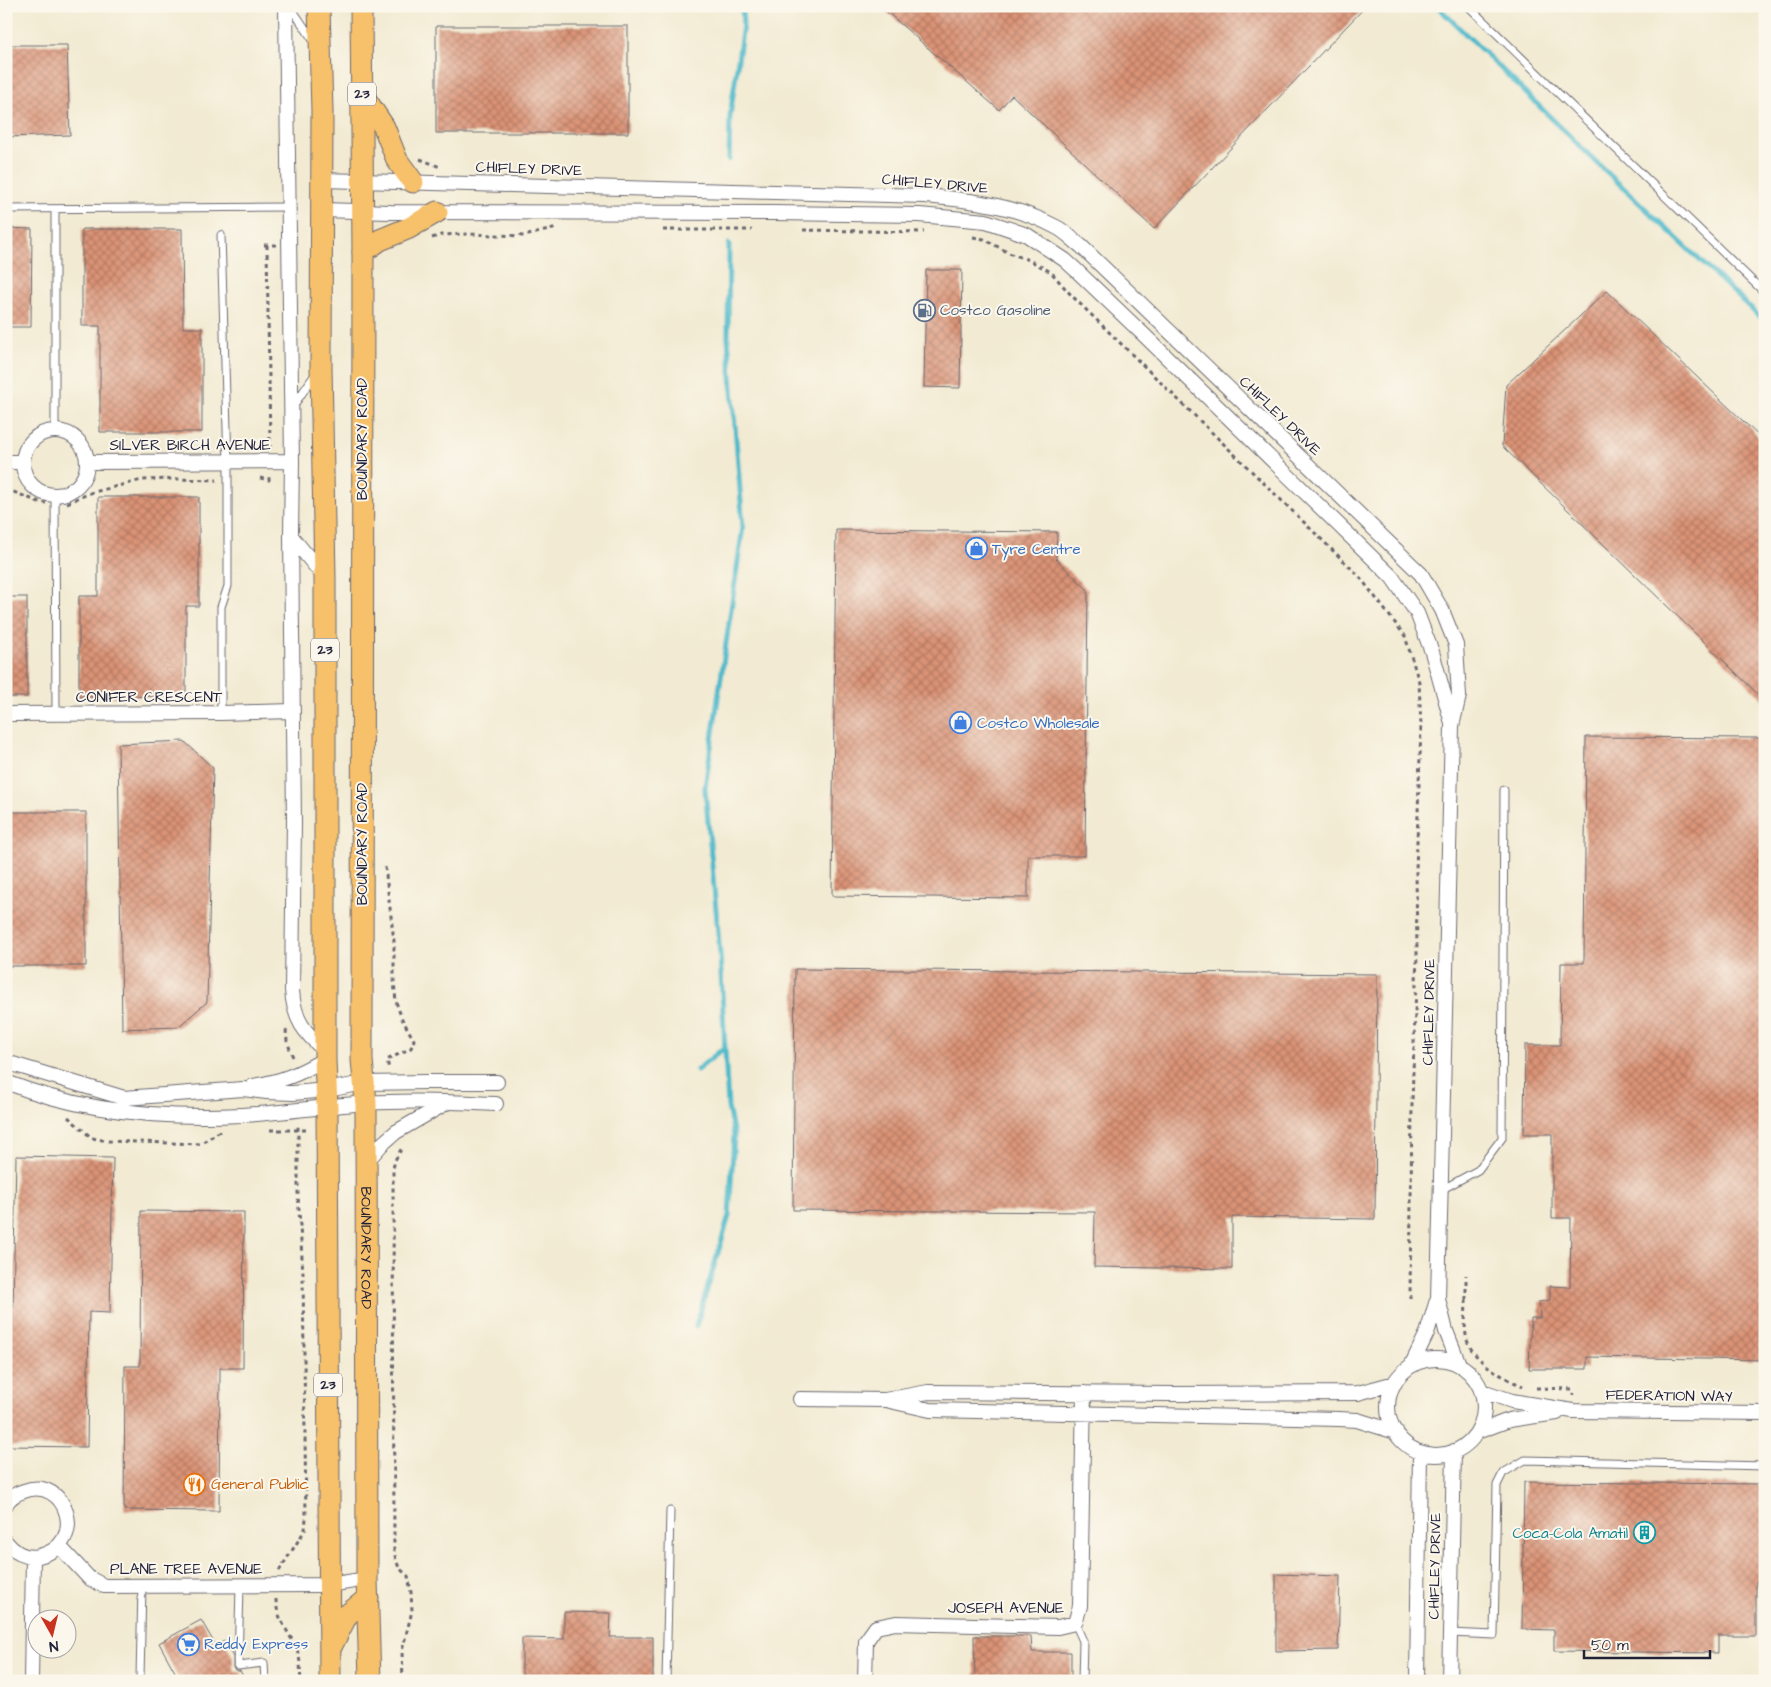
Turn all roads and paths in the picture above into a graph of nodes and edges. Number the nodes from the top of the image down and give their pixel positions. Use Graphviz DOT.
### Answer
graph roads {
  1 [pos="286,6"];
  2 [pos="290,6"];
  3 [pos="319,6"];
  4 [pos="361,6"];
  5 [pos="1468,6"];
  6 [pos="320,51"];
  7 [pos="362,94"];
  8 [pos="395,154"];
  9 [pos="443,168"];
  10 [pos="322,180"];
  11 [pos="362,181"];
  12 [pos="414,182"];
  13 [pos="288,206"];
  14 [pos="6,209"];
  15 [pos="55,209"];
  16 [pos="321,210"];
  17 [pos="362,210"];
  18 [pos="437,212"];
  19 [pos="561,227"];
  20 [pos="661,230"];
  21 [pos="759,230"];
  22 [pos="796,230"];
  23 [pos="924,232"];
  24 [pos="221,235"];
  25 [pos="972,236"];
  26 [pos="426,239"];
  27 [pos="267,245"];
  28 [pos="363,252"];
  29 [pos="1765,293"];
  30 [pos="320,366"];
  31 [pos="291,409"];
  32 [pos="55,431"];
  33 [pos="270,461"];
  34 [pos="292,461"];
  35 [pos="6,462"];
  36 [pos="23,462"];
  37 [pos="87,462"];
  38 [pos="228,462"];
  39 [pos="256,477"];
  40 [pos="228,480"];
  41 [pos="6,489"];
  42 [pos="55,500"];
  43 [pos="291,536"];
  44 [pos="325,578"];
  45 [pos="293,711"];
  46 [pos="6,714"];
  47 [pos="56,714"];
  48 [pos="221,714"];
  49 [pos="1452,726"];
  50 [pos="1504,790"];
  51 [pos="385,867"];
  52 [pos="296,1012"];
  53 [pos="325,1055"];
  54 [pos="6,1062"];
  55 [pos="299,1074"];
  56 [pos="6,1082"];
  57 [pos="389,1082"];
  58 [pos="497,1082"];
  59 [pos="243,1088"];
  60 [pos="365,1093"];
  61 [pos="327,1098"];
  62 [pos="448,1102"];
  63 [pos="496,1104"];
  64 [pos="300,1110"];
  65 [pos="396,1132"];
  66 [pos="366,1162"];
  67 [pos="1441,1190"];
  68 [pos="1466,1275"];
  69 [pos="1410,1298"];
  70 [pos="1438,1299"];
  71 [pos="1459,1364"];
  72 [pos="1411,1366"];
  73 [pos="1394,1383"];
  74 [pos="1482,1391"];
  75 [pos="1084,1393"];
  76 [pos="1573,1395"];
  77 [pos="800,1399"];
  78 [pos="885,1400"];
  79 [pos="1573,1410"];
  80 [pos="1765,1413"];
  81 [pos="1083,1414"];
  82 [pos="1396,1432"];
  83 [pos="1477,1432"];
  84 [pos="1454,1451"];
  85 [pos="1420,1452"];
  86 [pos="1765,1466"];
  87 [pos="7,1502"];
  88 [pos="670,1512"];
  89 [pos="6,1542"];
  90 [pos="59,1546"];
  91 [pos="33,1557"];
  92 [pos="276,1585"];
  93 [pos="329,1585"];
  94 [pos="142,1586"];
  95 [pos="240,1586"];
  96 [pos="368,1589"];
  97 [pos="1075,1623"];
  98 [pos="1450,1633"];
  99 [pos="329,1650"];
  100 [pos="31,1681"];
  101 [pos="141,1681"];
  102 [pos="265,1681"];
  103 [pos="301,1681"];
  104 [pos="330,1681"];
  105 [pos="370,1681"];
  106 [pos="403,1681"];
  107 [pos="666,1681"];
  108 [pos="866,1681"];
  109 [pos="1082,1681"];
  110 [pos="1417,1681"];
  111 [pos="1449,1681"];
  1 -- 13 [label="street"];
  2 -- 6 [label="lane"];
  3 -- 6 [label="main road, 23"];
  4 -- 7 [label="main road, BOUNDARY ROAD / 23"];
  5 -- 29 [label="lane"];
  6 -- 10 [label="main road, 23"];
  7 -- 8 [label="main road"];
  7 -- 11 [label="main road, BOUNDARY ROAD / 23"];
  8 -- 9 [label="path"];
  8 -- 12 [label="main road"];
  10 -- 11 [label="street, CHIFLEY DRIVE"];
  10 -- 16 [label="main road, 23"];
  11 -- 12 [label="street, CHIFLEY DRIVE"];
  11 -- 17 [label="main road, BOUNDARY ROAD / 23"];
  12 -- 49 [label="street, CHIFLEY DRIVE"];
  13 -- 15 [label="lane"];
  13 -- 31 [label="street"];
  14 -- 15 [label="lane"];
  15 -- 32 [label="lane"];
  16 -- 17 [label="street, CHIFLEY DRIVE"];
  16 -- 30 [label="main road, 23"];
  17 -- 18 [label="street, CHIFLEY DRIVE"];
  17 -- 28 [label="main road, BOUNDARY ROAD / 23"];
  18 -- 28 [label="main road"];
  18 -- 49 [label="street, CHIFLEY DRIVE"];
  19 -- 26 [label="path"];
  20 -- 21 [label="path"];
  22 -- 23 [label="path"];
  24 -- 38 [label="lane"];
  25 -- 69 [label="path"];
  27 -- 33 [label="path"];
  28 -- 60 [label="main road, BOUNDARY ROAD / 23"];
  30 -- 31 [label="lane"];
  30 -- 44 [label="main road, 23"];
  31 -- 34 [label="street"];
  32 -- 36 [label="street"];
  32 -- 37 [label="street"];
  33 -- 34 [label="street, SILVER BIRCH AVENUE"];
  33 -- 38 [label="street, SILVER BIRCH AVENUE"];
  33 -- 39 [label="path"];
  34 -- 43 [label="street"];
  35 -- 36 [label="street"];
  36 -- 42 [label="street"];
  37 -- 38 [label="street, SILVER BIRCH AVENUE"];
  37 -- 42 [label="street"];
  38 -- 40 [label="lane"];
  40 -- 42 [label="path"];
  40 -- 48 [label="lane"];
  41 -- 42 [label="path"];
  42 -- 47 [label="lane"];
  43 -- 44 [label="street"];
  43 -- 45 [label="street"];
  44 -- 53 [label="main road, 23"];
  45 -- 48 [label="street, CONIFER CRESCENT"];
  45 -- 52 [label="street"];
  46 -- 47 [label="street, CONIFER CRESCENT"];
  47 -- 48 [label="street, CONIFER CRESCENT"];
  49 -- 67 [label="street, CHIFLEY DRIVE"];
  50 -- 67 [label="lane"];
  51 -- 57 [label="path"];
  52 -- 53 [label="street"];
  52 -- 55 [label="path"];
  53 -- 55 [label="street"];
  53 -- 61 [label="main road, 23"];
  54 -- 59 [label="street"];
  55 -- 59 [label="street"];
  56 -- 64 [label="street"];
  57 -- 58 [label="street"];
  57 -- 60 [label="street"];
  59 -- 61 [label="street"];
  60 -- 61 [label="street"];
  60 -- 61 [label="street"];
  60 -- 62 [label="street"];
  60 -- 66 [label="main road, BOUNDARY ROAD / 23"];
  61 -- 64 [label="street"];
  61 -- 93 [label="main road, 23"];
  62 -- 63 [label="street"];
  62 -- 65 [label="street"];
  64 -- 92 [label="path"];
  65 -- 66 [label="street"];
  65 -- 106 [label="path"];
  66 -- 96 [label="main road, BOUNDARY ROAD / 23"];
  67 -- 70 [label="street, CHIFLEY DRIVE"];
  68 -- 76 [label="path"];
  70 -- 71 [label="street, CHIFLEY DRIVE"];
  70 -- 72 [label="street, CHIFLEY DRIVE"];
  71 -- 72 [label="street"];
  71 -- 74 [label="street"];
  72 -- 73 [label="street"];
  73 -- 75 [label="street"];
  73 -- 82 [label="street"];
  74 -- 79 [label="street, FEDERATION WAY"];
  74 -- 83 [label="street"];
  75 -- 78 [label="street"];
  75 -- 81 [label="street, JOSEPH AVENUE"];
  77 -- 78 [label="street"];
  78 -- 81 [label="street"];
  79 -- 80 [label="street, FEDERATION WAY"];
  79 -- 83 [label="street, FEDERATION WAY"];
  81 -- 82 [label="street"];
  81 -- 97 [label="street, JOSEPH AVENUE"];
  82 -- 85 [label="street"];
  83 -- 84 [label="street"];
  84 -- 85 [label="street"];
  84 -- 98 [label="street, CHIFLEY DRIVE"];
  85 -- 110 [label="street, CHIFLEY DRIVE"];
  86 -- 98 [label="lane"];
  87 -- 90 [label="street"];
  88 -- 107 [label="lane"];
  89 -- 91 [label="street"];
  90 -- 91 [label="street"];
  90 -- 94 [label="street, PLANE TREE AVENUE"];
  91 -- 100 [label="street"];
  92 -- 93 [label="street, PLANE TREE AVENUE"];
  92 -- 95 [label="street, PLANE TREE AVENUE"];
  92 -- 103 [label="path"];
  93 -- 96 [label="street, PLANE TREE AVENUE"];
  93 -- 99 [label="main road, 23"];
  94 -- 95 [label="street, PLANE TREE AVENUE"];
  94 -- 101 [label="lane"];
  95 -- 102 [label="lane"];
  96 -- 99 [label="main road"];
  96 -- 105 [label="main road, BOUNDARY ROAD / 23"];
  97 -- 108 [label="street, JOSEPH AVENUE"];
  97 -- 109 [label="lane"];
  98 -- 111 [label="street, CHIFLEY DRIVE"];
  99 -- 104 [label="main road, 23"];
}
